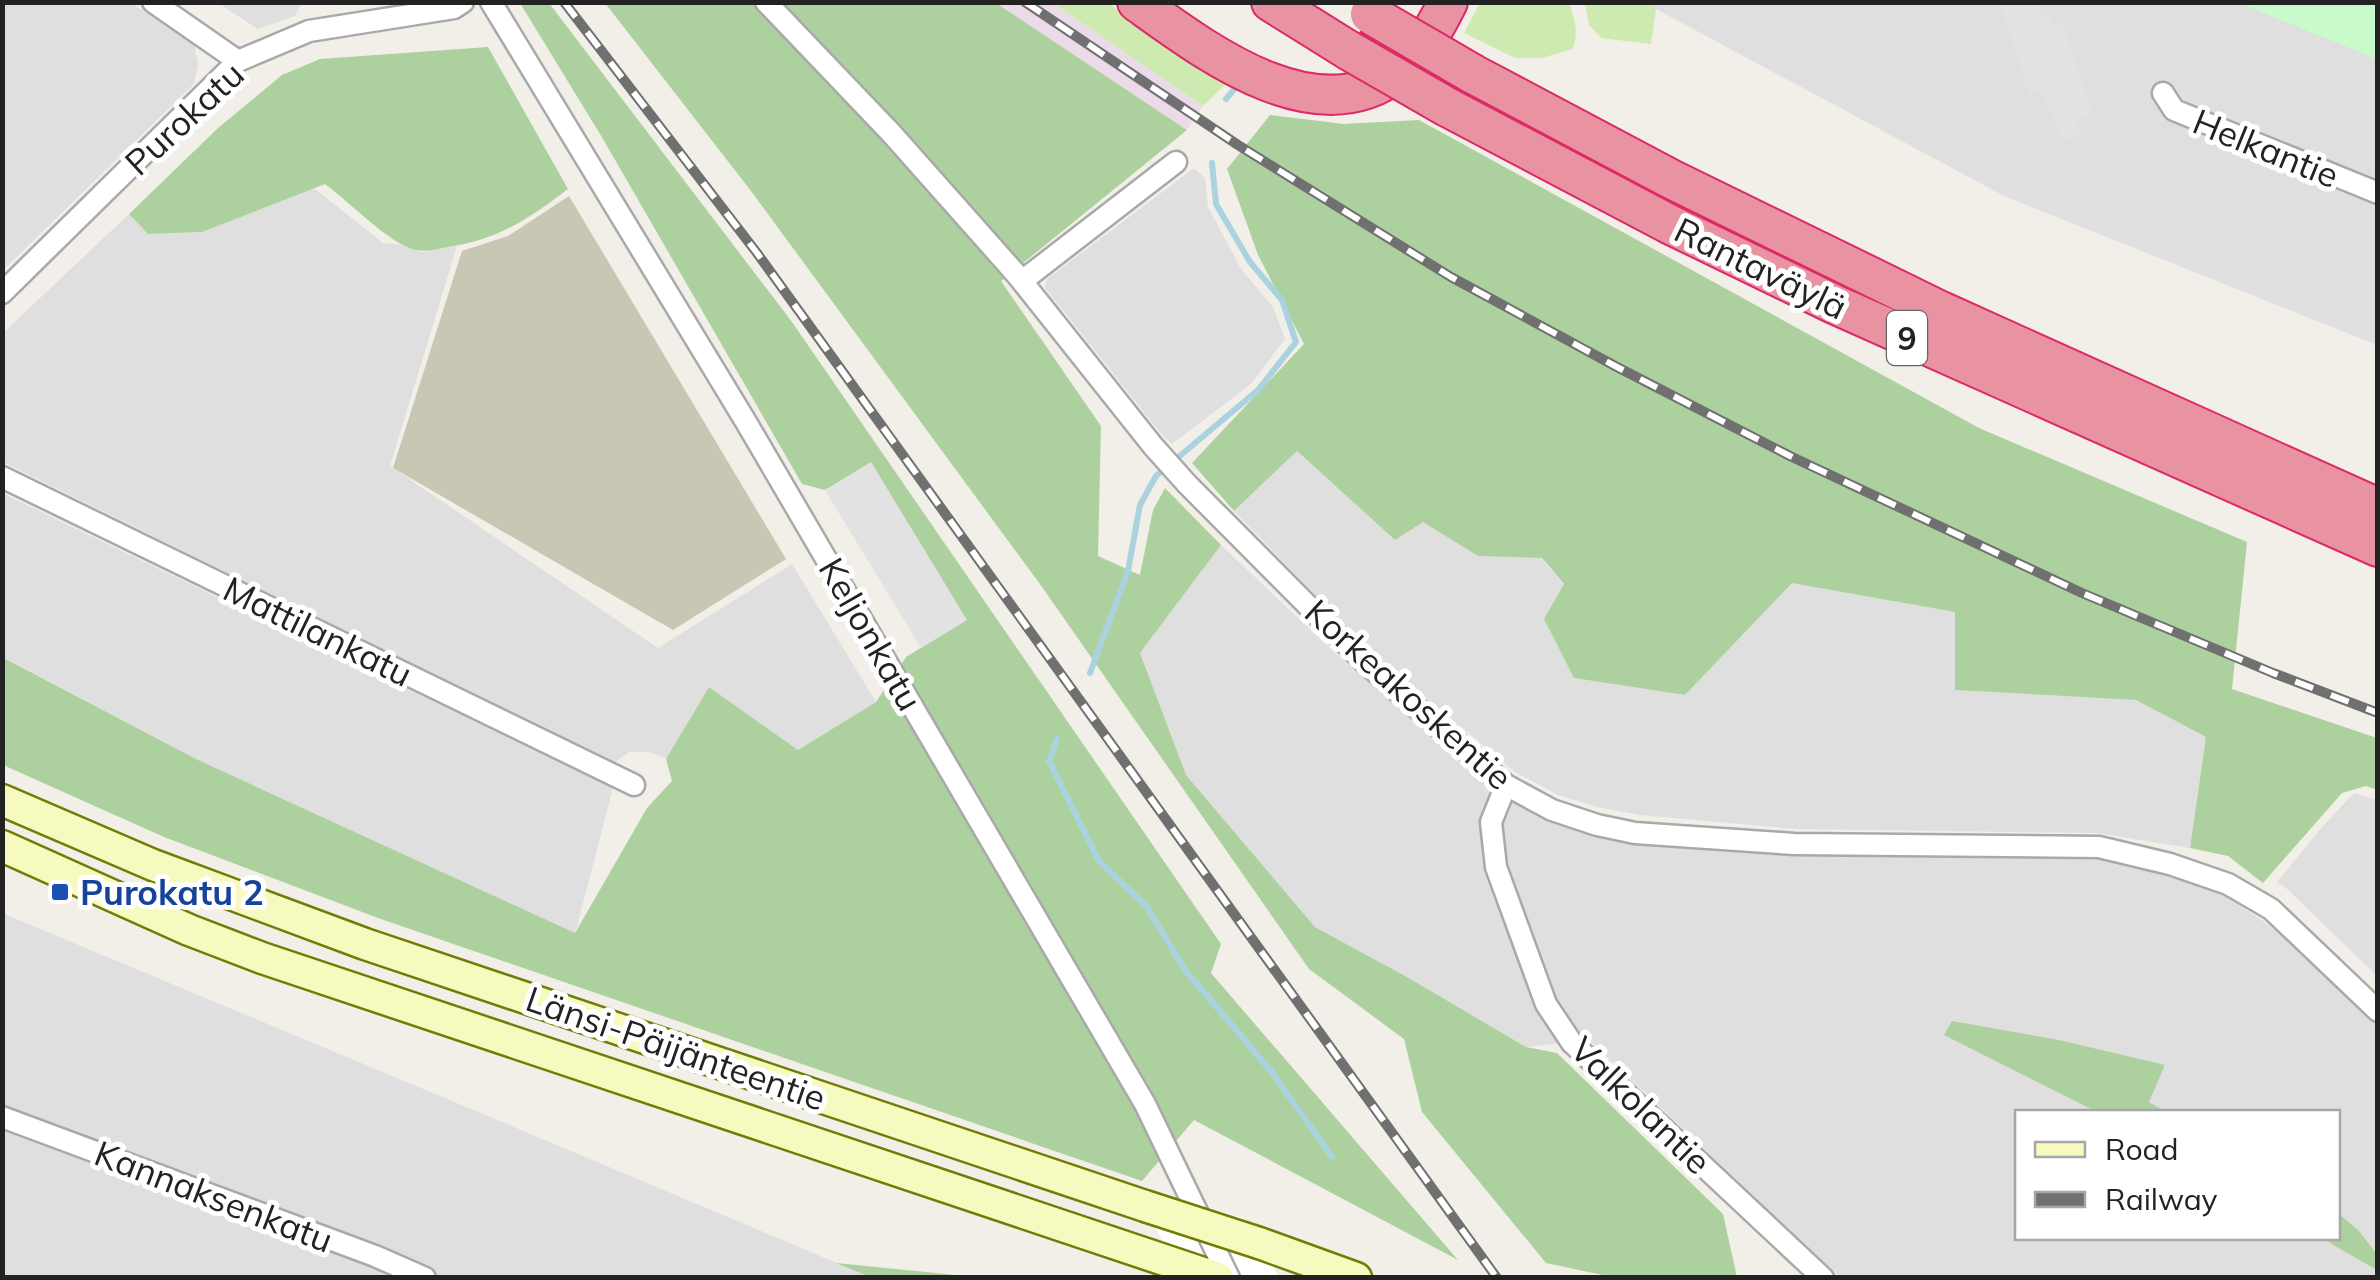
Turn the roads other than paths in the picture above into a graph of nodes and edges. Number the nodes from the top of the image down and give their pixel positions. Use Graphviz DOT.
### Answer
graph roads {
  1 [pos="153,2"];
  2 [pos="462,2"];
  3 [pos="492,2"];
  4 [pos="766,2"];
  5 [pos="1137,2"];
  6 [pos="1271,2"];
  7 [pos="1448,2"];
  8 [pos="1360,8"];
  9 [pos="238,61"];
  10 [pos="2163,93"];
  11 [pos="1176,162"];
  12 [pos="2378,193"];
  13 [pos="1022,281"];
  14 [pos="2,293"];
  15 [pos="2,477"];
  16 [pos="2378,508"];
  17 [pos="2378,547"];
  18 [pos="634,785"];
  19 [pos="1506,785"];
  20 [pos="2,800"];
  21 [pos="2,846"];
  22 [pos="2378,1011"];
  23 [pos="2,1117"];
  24 [pos="425,1278"];
  25 [pos="1218,1278"];
  26 [pos="1229,1278"];
  27 [pos="1356,1278"];
  28 [pos="1823,1278"];
  1 -- 9 [label="street"];
  2 -- 9 [label="street, Purokatu"];
  3 -- 26 [label="street, Keljonkatu"];
  4 -- 13 [label="street, Korkeakoskentie"];
  5 -- 7 [label="highway"];
  6 -- 17 [label="highway, Rantaväylä / 9, bridge"];
  8 -- 16 [label="highway, Rantaväylä / 9, bridge"];
  9 -- 14 [label="street, Purokatu"];
  10 -- 12 [label="street, Helkantie"];
  11 -- 13 [label="street"];
  13 -- 19 [label="street, Korkeakoskentie"];
  15 -- 18 [label="street, Mattilankatu"];
  19 -- 22 [label="street, Korkeakoskentie"];
  19 -- 28 [label="street, Valkolantie"];
  20 -- 27 [label="main road, Länsi-Päijänteentie, bridge"];
  21 -- 25 [label="main road, Länsi-Päijänteentie"];
  23 -- 24 [label="street, Kannaksenkatu"];
}
